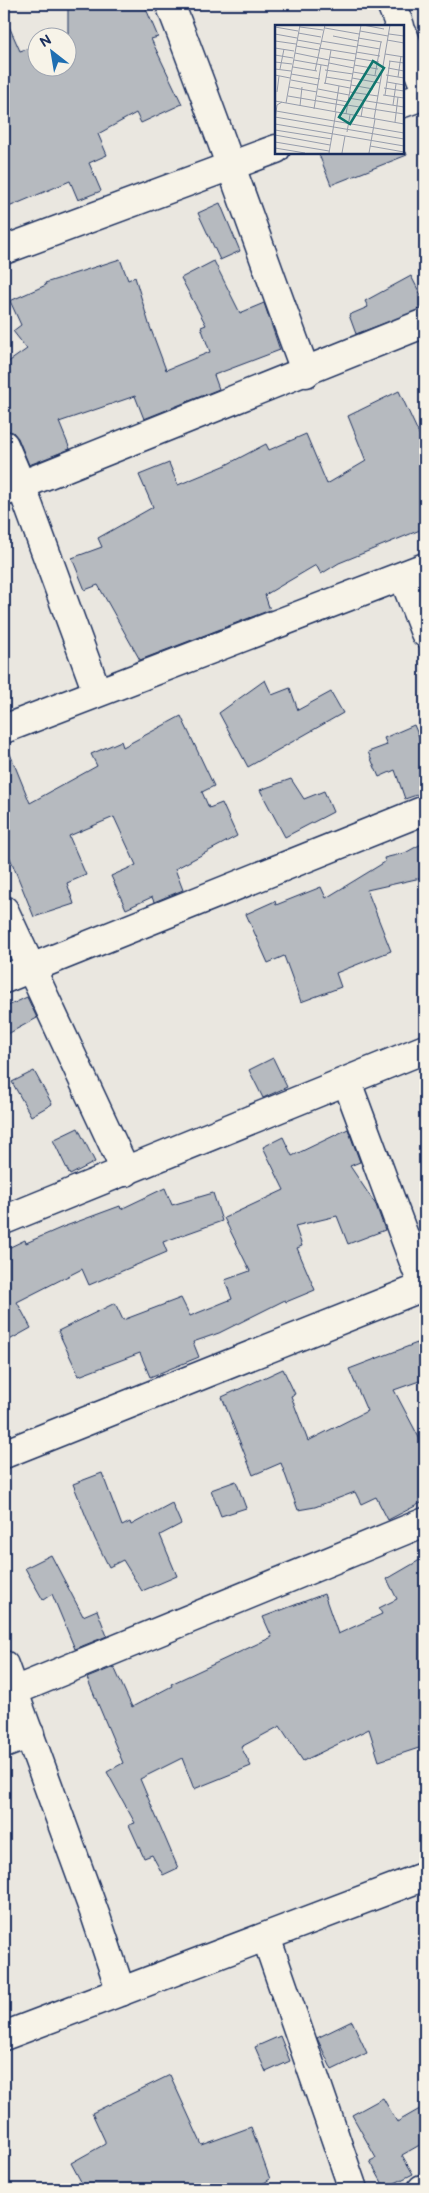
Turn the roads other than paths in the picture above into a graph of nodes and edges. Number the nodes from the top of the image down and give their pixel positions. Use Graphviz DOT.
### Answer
graph roads {
  1 [pos="170,4"];
  2 [pos="391,4"];
  3 [pos="400,25"];
  4 [pos="404,36"];
  5 [pos="425,88"];
  6 [pos="425,95"];
  7 [pos="404,103"];
  8 [pos="275,149"];
  9 [pos="229,167"];
  10 [pos="4,250"];
  11 [pos="425,323"];
  12 [pos="306,373"];
  13 [pos="4,445"];
  14 [pos="12,489"];
  15 [pos="414,572"];
  16 [pos="425,633"];
  17 [pos="97,692"];
  18 [pos="4,729"];
  19 [pos="425,810"];
  20 [pos="4,910"];
  21 [pos="30,969"];
  22 [pos="4,979"];
  23 [pos="425,1049"];
  24 [pos="347,1082"];
  25 [pos="126,1172"];
  26 [pos="4,1220"];
  27 [pos="424,1288"];
  28 [pos="4,1454"];
  29 [pos="425,1522"];
  30 [pos="4,1665"];
  31 [pos="14,1691"];
  32 [pos="30,1734"];
  33 [pos="4,1744"];
  34 [pos="425,1876"];
  35 [pos="266,1936"];
  36 [pos="121,1992"];
  37 [pos="4,2036"];
  38 [pos="425,2188"];
  39 [pos="353,2189"];
  40 [pos="422,2189"];
  1 -- 9 [label="street"];
  2 -- 3 [label="street"];
  4 -- 5 [label="street"];
  6 -- 7 [label="street"];
  8 -- 9 [label="street"];
  9 -- 10 [label="street"];
  9 -- 12 [label="street"];
  11 -- 12 [label="street"];
  12 -- 14 [label="street"];
  13 -- 14 [label="street"];
  14 -- 17 [label="street"];
  15 -- 16 [label="street"];
  15 -- 17 [label="street"];
  17 -- 18 [label="street"];
  19 -- 21 [label="street"];
  20 -- 21 [label="street"];
  21 -- 22 [label="street"];
  21 -- 25 [label="street"];
  23 -- 24 [label="street"];
  24 -- 25 [label="street"];
  24 -- 27 [label="street"];
  25 -- 26 [label="street"];
  27 -- 28 [label="street"];
  29 -- 31 [label="street"];
  30 -- 31 [label="street"];
  31 -- 32 [label="street"];
  32 -- 33 [label="street"];
  32 -- 36 [label="street"];
  34 -- 35 [label="street"];
  35 -- 36 [label="street"];
  35 -- 39 [label="street"];
  36 -- 37 [label="street"];
  38 -- 40 [label="street"];
}
